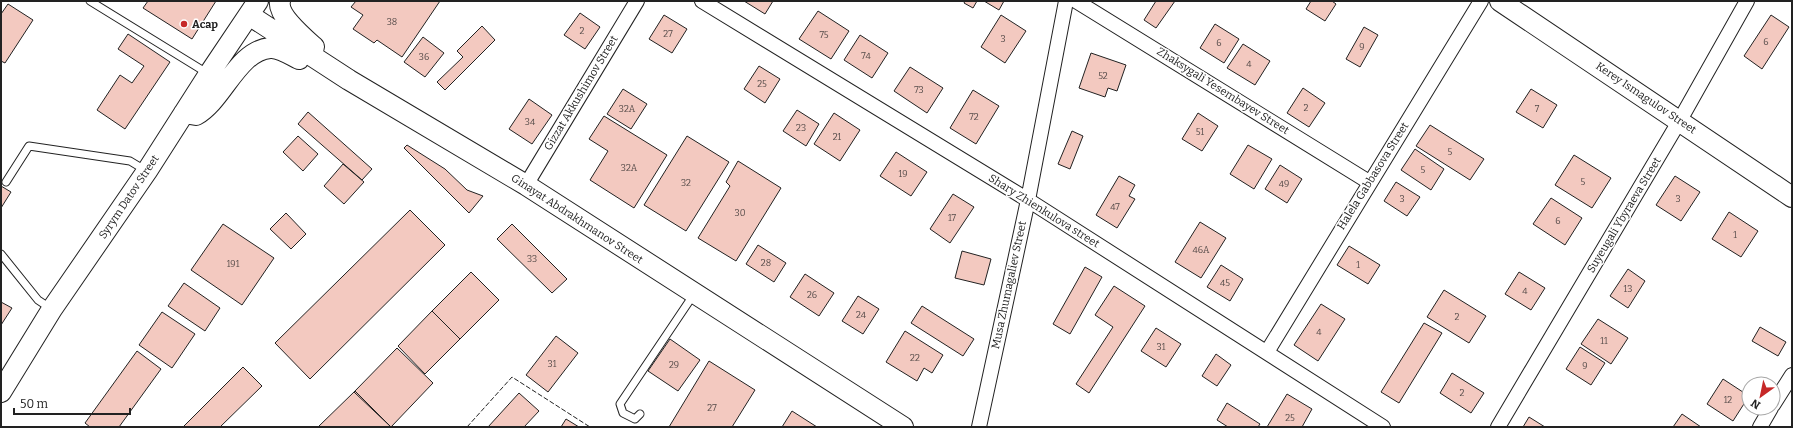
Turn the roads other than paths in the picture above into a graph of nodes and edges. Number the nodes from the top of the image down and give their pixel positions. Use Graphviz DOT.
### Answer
graph roads {
  1 [pos="90,1"];
  2 [pos="280,1"];
  3 [pos="637,1"];
  4 [pos="702,1"];
  5 [pos="1066,1"];
  6 [pos="1076,1"];
  7 [pos="1481,1"];
  8 [pos="1500,1"];
  9 [pos="1747,1"];
  10 [pos="253,8"];
  11 [pos="208,74"];
  12 [pos="349,80"];
  13 [pos="184,113"];
  14 [pos="1680,120"];
  15 [pos="147,171"];
  16 [pos="6,182"];
  17 [pos="1370,182"];
  18 [pos="526,185"];
  19 [pos="1792,197"];
  20 [pos="1028,200"];
  21 [pos="1,254"];
  22 [pos="694,294"];
  23 [pos="52,309"];
  24 [pos="1267,352"];
  25 [pos="1792,375"];
  26 [pos="1,392"];
  27 [pos="1781,392"];
  28 [pos="640,414"];
  29 [pos="1766,416"];
  30 [pos="903,427"];
  31 [pos="979,427"];
  32 [pos="1383,427"];
  33 [pos="1498,427"];
  34 [pos="1760,427"];
  1 -- 11 [label="lane"];
  2 -- 12 [label="street"];
  3 -- 18 [label="street, Gizzat Akkushimov Street"];
  4 -- 20 [label="street, Shary Zhienkulova street"];
  5 -- 20 [label="street, Musa Zhumagaliev Street"];
  6 -- 17 [label="street, Zhaksygali Yesembayev Street"];
  7 -- 17 [label="street, Halela Gabbasova Street"];
  8 -- 14 [label="street, Kerey Ismagulov Street"];
  9 -- 14 [label="street, Suyeugali Ybyraeva Street"];
  10 -- 11 [label="street, Syrym Datov Street"];
  10 -- 12 [label="street, Ginayat Abdrakhmanov Street"];
  11 -- 13 [label="street, Syrym Datov Street"];
  12 -- 13 [label="street"];
  12 -- 18 [label="street, Ginayat Abdrakhmanov Street"];
  13 -- 15 [label="street, Syrym Datov Street"];
  14 -- 19 [label="street, Kerey Ismagulov Street"];
  14 -- 33 [label="street, Suyeugali Ybyraeva Street"];
  15 -- 16 [label="lane"];
  15 -- 23 [label="street, Syrym Datov Street"];
  17 -- 24 [label="street, Halela Gabbasova Street"];
  18 -- 22 [label="street, Ginayat Abdrakhmanov Street"];
  20 -- 24 [label="street, Shary Zhienkulova street"];
  20 -- 31 [label="street, Musa Zhumagaliev Street"];
  21 -- 23 [label="lane"];
  22 -- 28 [label="lane"];
  22 -- 30 [label="street, Ginayat Abdrakhmanov Street"];
  23 -- 26 [label="street, Syrym Datov Street"];
  24 -- 32 [label="street, Shary Zhienkulova street"];
  25 -- 27 [label="street"];
  29 -- 34 [label="street"];
}
